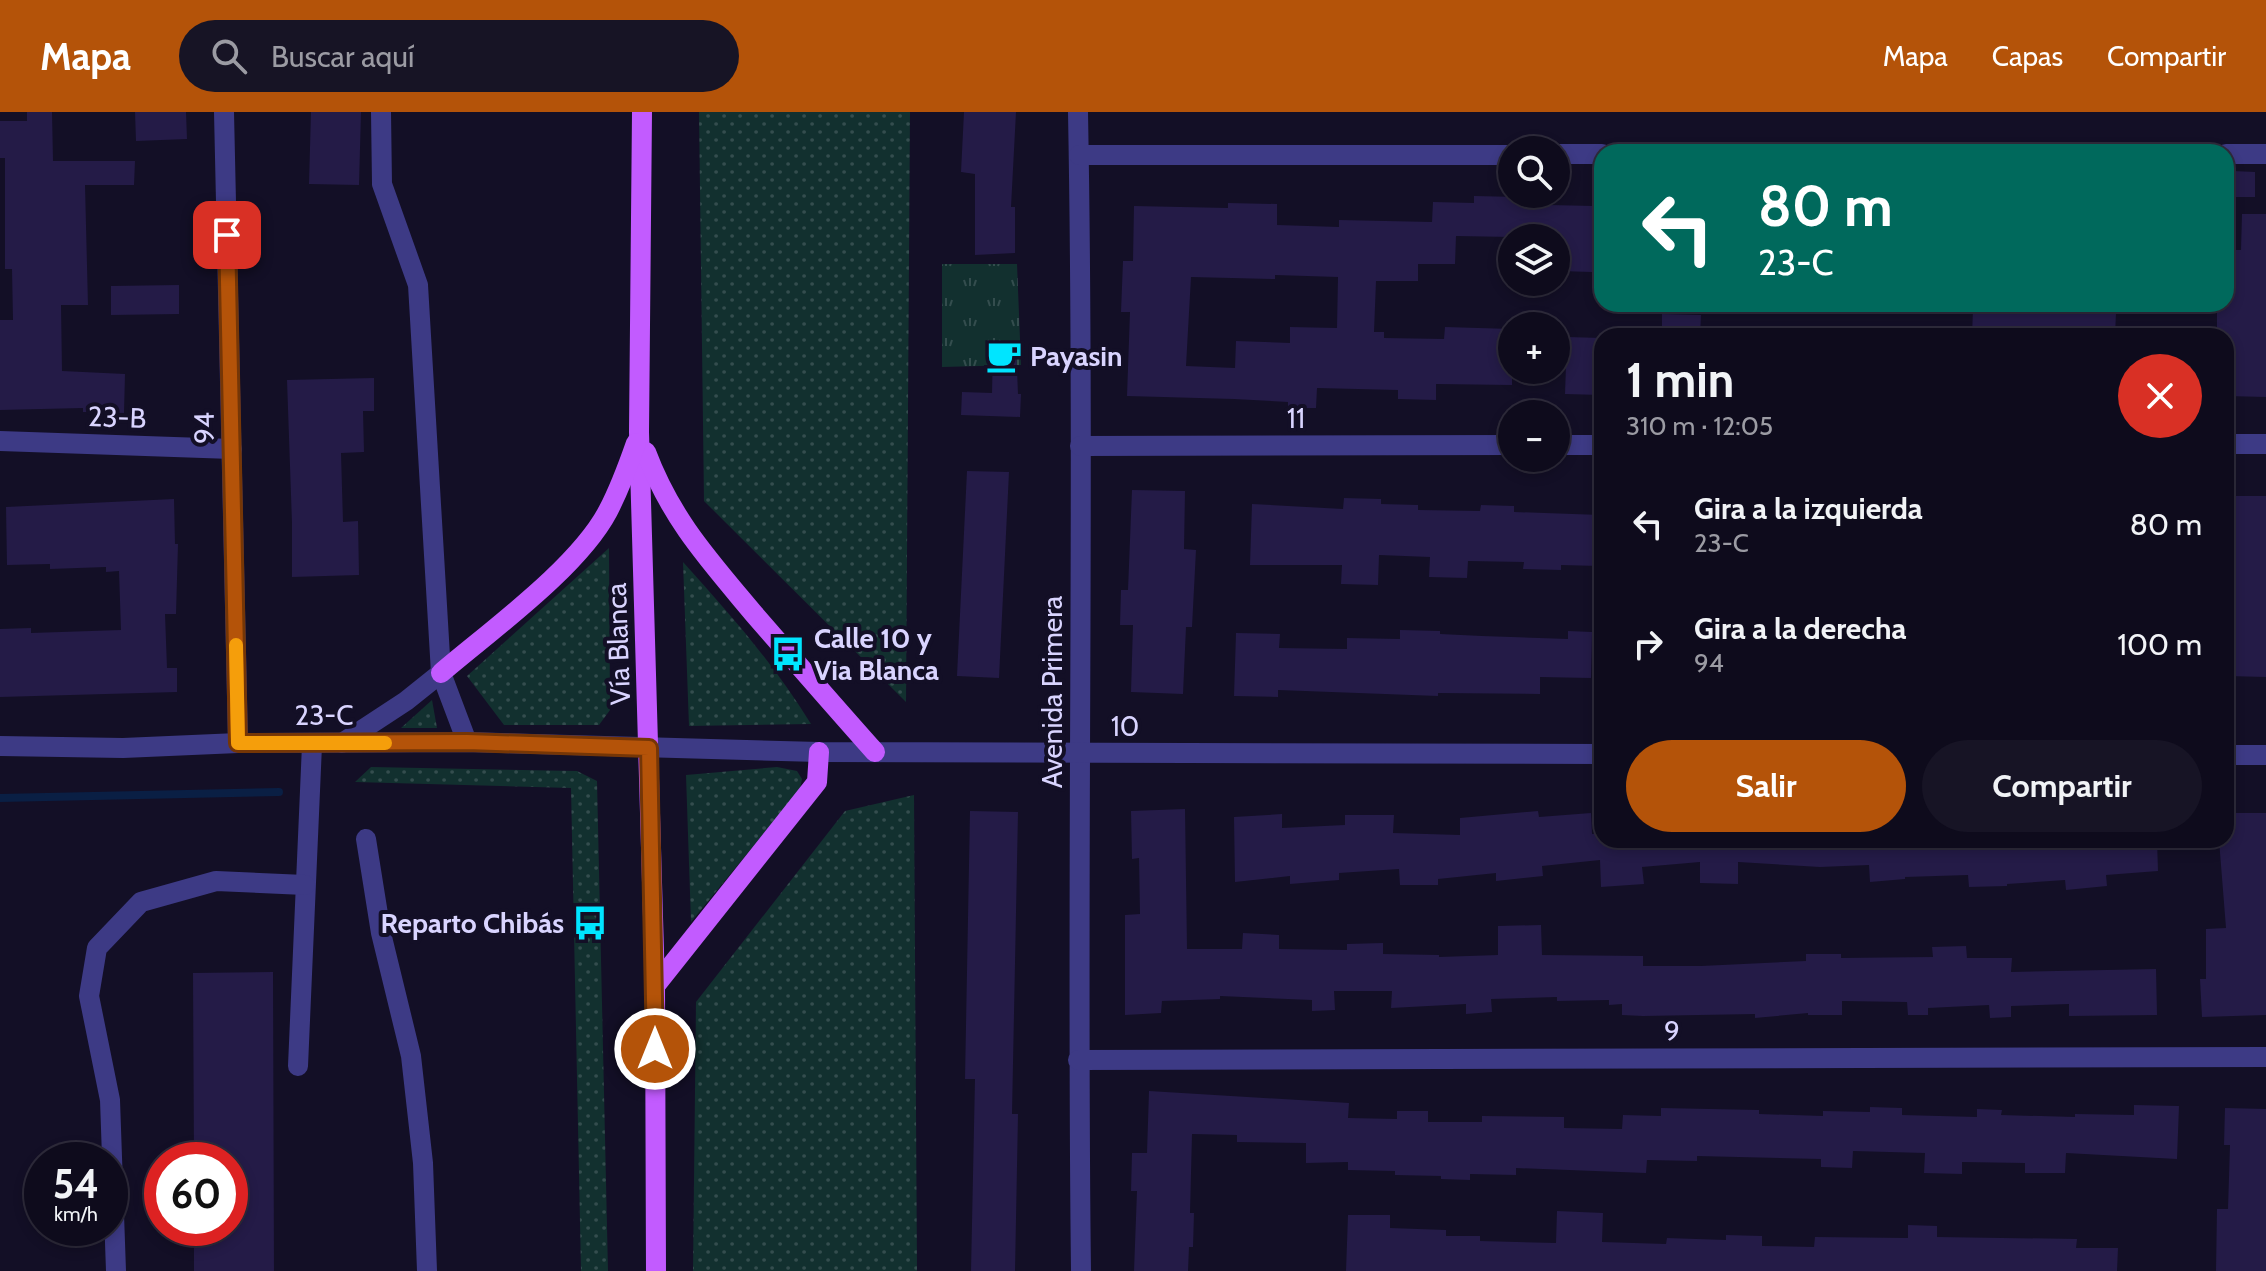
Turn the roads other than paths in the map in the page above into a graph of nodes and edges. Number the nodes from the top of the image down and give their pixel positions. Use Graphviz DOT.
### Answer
graph roads {
  1 [pos="224,112"];
  2 [pos="381,112"];
  3 [pos="642,112"];
  4 [pos="1078,112"];
  5 [pos="1570,154"];
  6 [pos="1594,154"];
  7 [pos="2234,154"];
  8 [pos="2266,154"];
  9 [pos="1079,155"];
  10 [pos="1498,155"];
  11 [pos="639,432"];
  12 [pos="0,441"];
  13 [pos="2234,444"];
  14 [pos="2266,444"];
  15 [pos="1498,445"];
  16 [pos="1570,445"];
  17 [pos="1594,445"];
  18 [pos="1080,446"];
  19 [pos="232,449"];
  20 [pos="441,673"];
  21 [pos="467,742"];
  22 [pos="238,743"];
  23 [pos="342,743"];
  24 [pos="312,745"];
  25 [pos="0,746"];
  26 [pos="649,748"];
  27 [pos="819,752"];
  28 [pos="875,752"];
  29 [pos="1080,754"];
  30 [pos="1594,754"];
  31 [pos="2234,755"];
  32 [pos="2266,755"];
  33 [pos="366,839"];
  34 [pos="305,885"];
  35 [pos="655,986"];
  36 [pos="2266,1057"];
  37 [pos="1078,1060"];
  38 [pos="298,1066"];
  39 [pos="116,1271"];
  40 [pos="427,1271"];
  41 [pos="656,1271"];
  42 [pos="1081,1271"];
  1 -- 19 [label="street, 94"];
  2 -- 20 [label="street"];
  3 -- 11 [label="main road, Vía Blanca"];
  4 -- 9 [label="street, Avenida Primera"];
  5 -- 6 [label="street"];
  7 -- 8 [label="street"];
  9 -- 10 [label="street"];
  9 -- 18 [label="street, Avenida Primera"];
  11 -- 20 [label="main road"];
  11 -- 26 [label="main road, Vía Blanca"];
  11 -- 28 [label="main road"];
  12 -- 19 [label="street, 23-B"];
  13 -- 14 [label="street"];
  15 -- 18 [label="street, 11"];
  16 -- 17 [label="street"];
  18 -- 29 [label="street, Avenida Primera"];
  19 -- 22 [label="street, 94"];
  20 -- 21 [label="street"];
  20 -- 23 [label="street"];
  21 -- 23 [label="street, 23-C"];
  21 -- 26 [label="street, 23-C"];
  22 -- 24 [label="street, 23-C"];
  22 -- 25 [label="street, 23-C"];
  23 -- 24 [label="street, 23-C"];
  24 -- 34 [label="street"];
  26 -- 27 [label="street, 10"];
  26 -- 35 [label="main road, Vía Blanca"];
  27 -- 28 [label="street, 10"];
  27 -- 35 [label="main road"];
  28 -- 29 [label="street, 10"];
  29 -- 30 [label="street, 10"];
  29 -- 37 [label="street, Avenida Primera"];
  31 -- 32 [label="street"];
  33 -- 40 [label="street"];
  34 -- 38 [label="street"];
  34 -- 39 [label="street"];
  35 -- 41 [label="main road, Vía Blanca"];
  36 -- 37 [label="street, 9"];
  37 -- 42 [label="street, Avenida Primera"];
}
